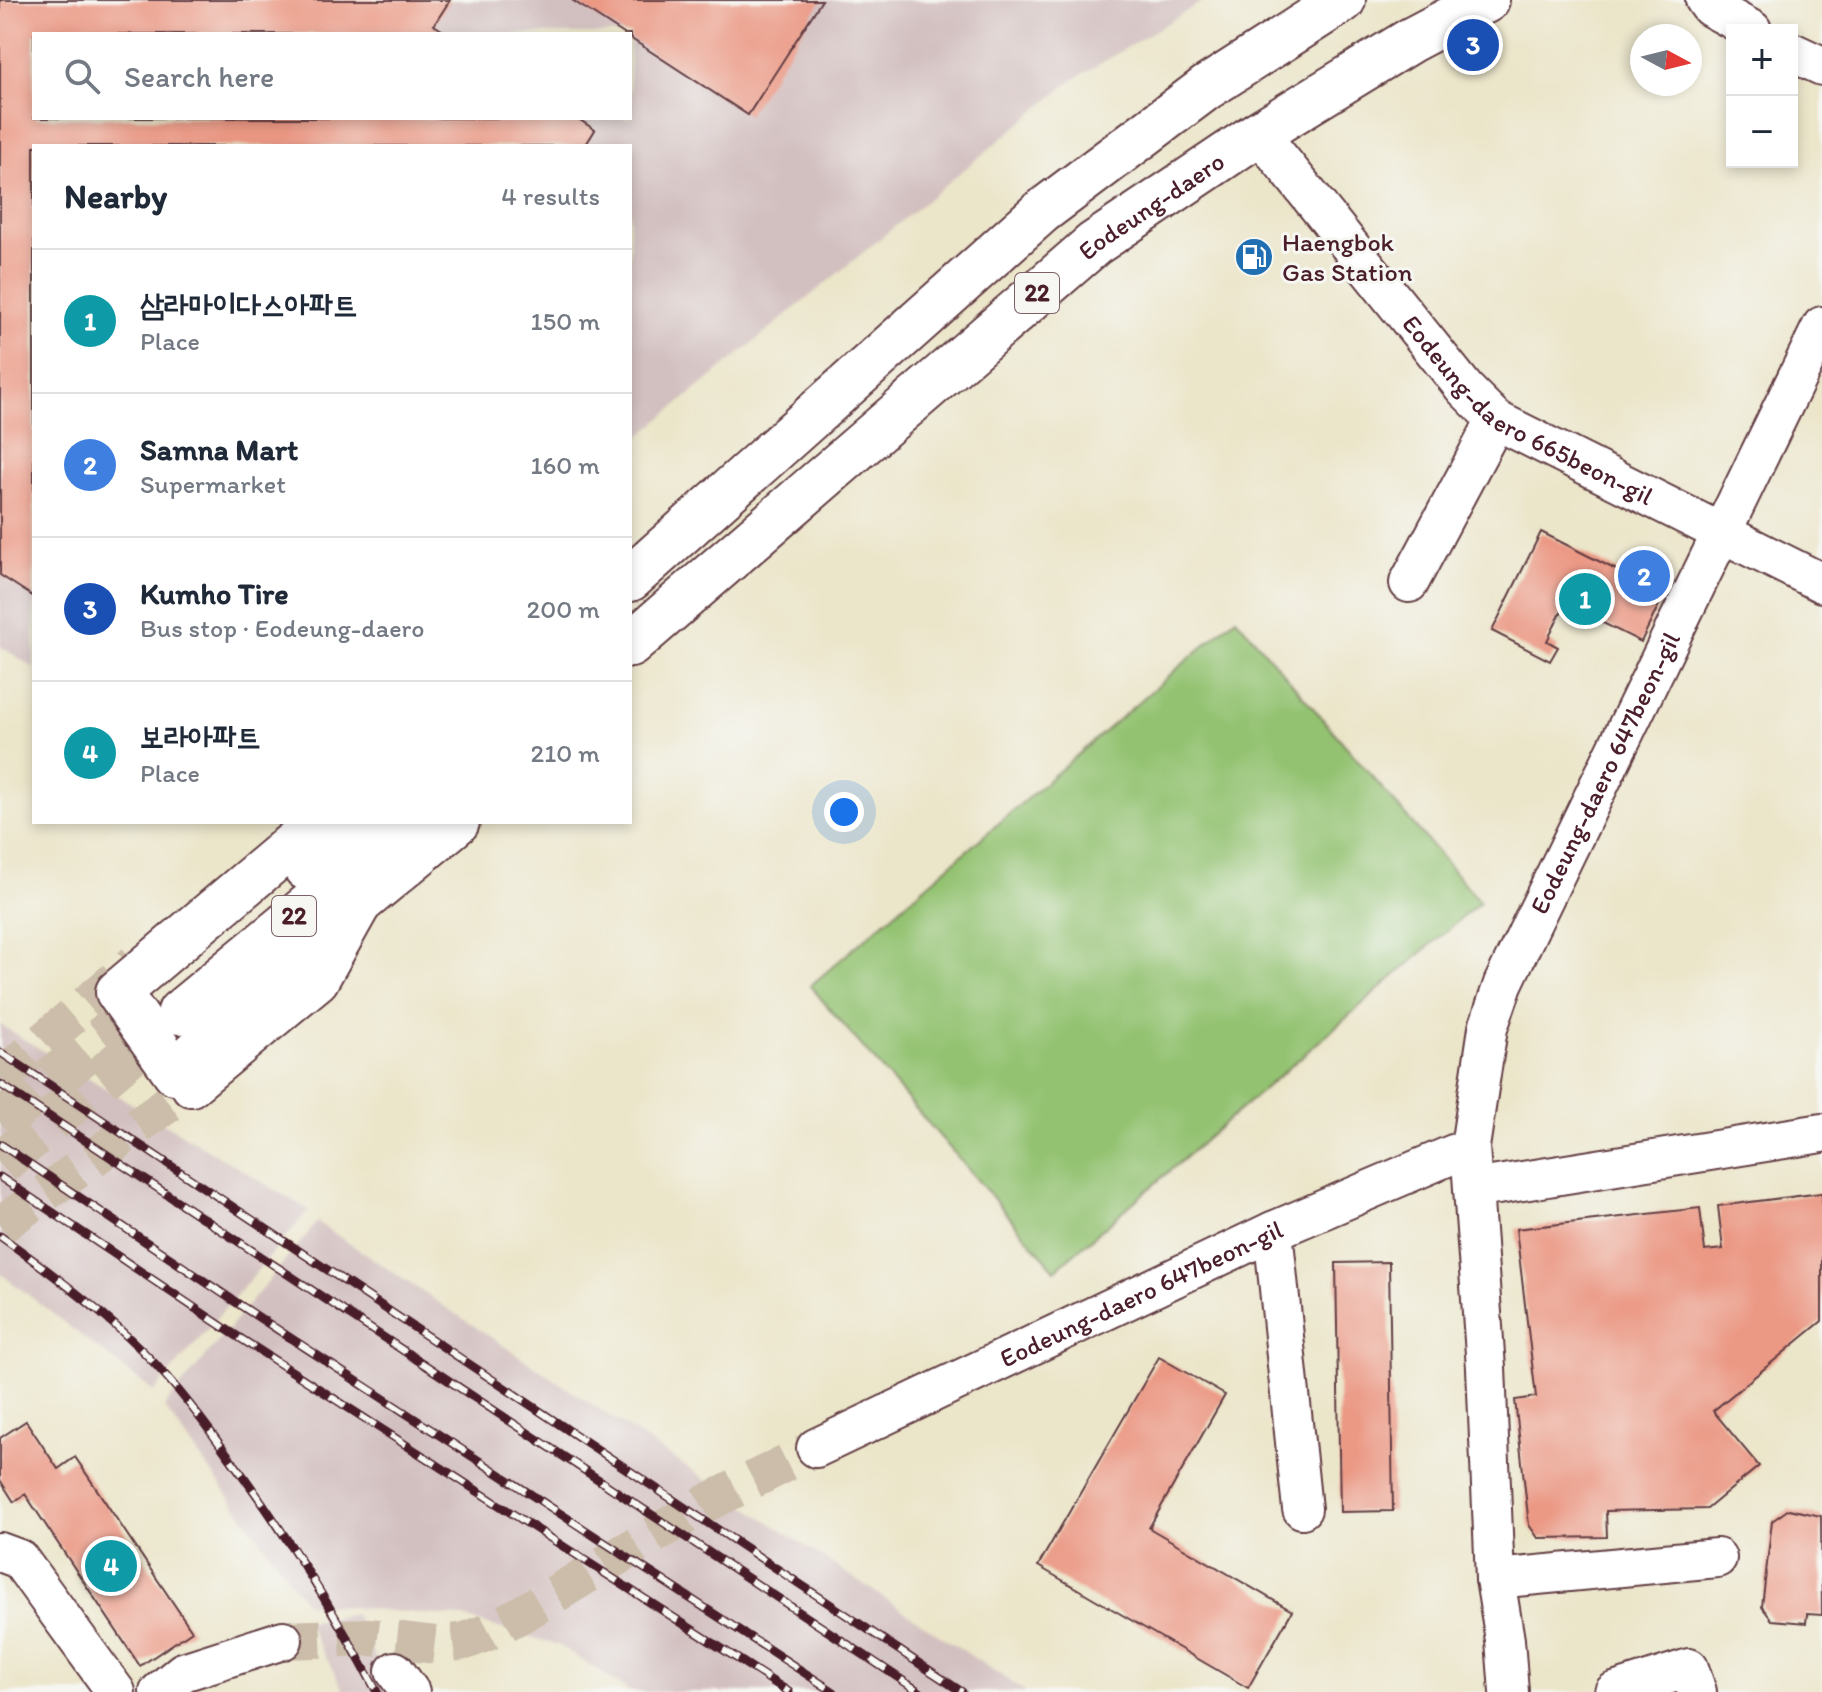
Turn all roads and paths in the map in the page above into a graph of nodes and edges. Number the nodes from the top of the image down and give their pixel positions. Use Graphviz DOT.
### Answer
graph roads {
  1 [pos="1343,0"];
  2 [pos="1487,0"];
  3 [pos="1705,0"];
  4 [pos="1741,24"];
  5 [pos="1798,55"];
  6 [pos="1822,66"];
  7 [pos="1259,133"];
  8 [pos="1822,326"];
  9 [pos="1496,420"];
  10 [pos="1721,533"];
  11 [pos="632,577"];
  12 [pos="1409,583"];
  13 [pos="1822,583"];
  14 [pos="673,610"];
  15 [pos="632,643"];
  16 [pos="632,667"];
  17 [pos="356,824"];
  18 [pos="407,824"];
  19 [pos="455,824"];
  20 [pos="314,827"];
  21 [pos="365,898"];
  22 [pos="159,988"];
  23 [pos="191,1087"];
  24 [pos="1822,1133"];
  25 [pos="1470,1147"];
  26 [pos="1473,1189"];
  27 [pos="1273,1231"];
  28 [pos="816,1448"];
  29 [pos="1302,1509"];
  30 [pos="0,1552"];
  31 [pos="1717,1558"];
  32 [pos="1495,1579"];
  33 [pos="283,1640"];
  34 [pos="1505,1640"];
  35 [pos="116,1692"];
  36 [pos="159,1692"];
  37 [pos="1486,1692"];
  38 [pos="1509,1692"];
  39 [pos="1614,1692"];
  40 [pos="1697,1692"];
  1 -- 11 [label="main road, 22"];
  2 -- 7 [label="main road, Eodeung-daero / 22"];
  3 -- 4 [label="street"];
  5 -- 6 [label="street"];
  7 -- 9 [label="street, Eodeung-daero 665beon-gil"];
  7 -- 14 [label="main road, Eodeung-daero / 22"];
  8 -- 10 [label="street, Eodeung-daero 647beon-gil"];
  9 -- 10 [label="street, Eodeung-daero 665beon-gil"];
  9 -- 12 [label="street"];
  10 -- 13 [label="street, Eodeung-daero 665beon-gil"];
  10 -- 25 [label="street, Eodeung-daero 647beon-gil"];
  14 -- 15 [label="main road, Eodeung-daero / 22"];
  14 -- 16 [label="main road"];
  17 -- 22 [label="main road, 22"];
  18 -- 22 [label="main road, 22"];
  19 -- 21 [label="main road"];
  20 -- 21 [label="main road"];
  20 -- 22 [label="street"];
  21 -- 23 [label="street"];
  24 -- 26 [label="street"];
  25 -- 26 [label="street, Eodeung-daero 647beon-gil"];
  25 -- 27 [label="street, Eodeung-daero 647beon-gil"];
  26 -- 32 [label="street, Eodeung-daero 647beon-gil"];
  27 -- 28 [label="street, Eodeung-daero 647beon-gil"];
  27 -- 29 [label="street"];
  30 -- 35 [label="street"];
  31 -- 32 [label="street"];
  32 -- 34 [label="street, Eodeung-daero 647beon-gil"];
  33 -- 36 [label="street"];
  34 -- 37 [label="street, Eodeung-daero 647beon-gil"];
  34 -- 38 [label="street, Eodeung-daero 647beon-gil"];
  39 -- 40 [label="street"];
}
